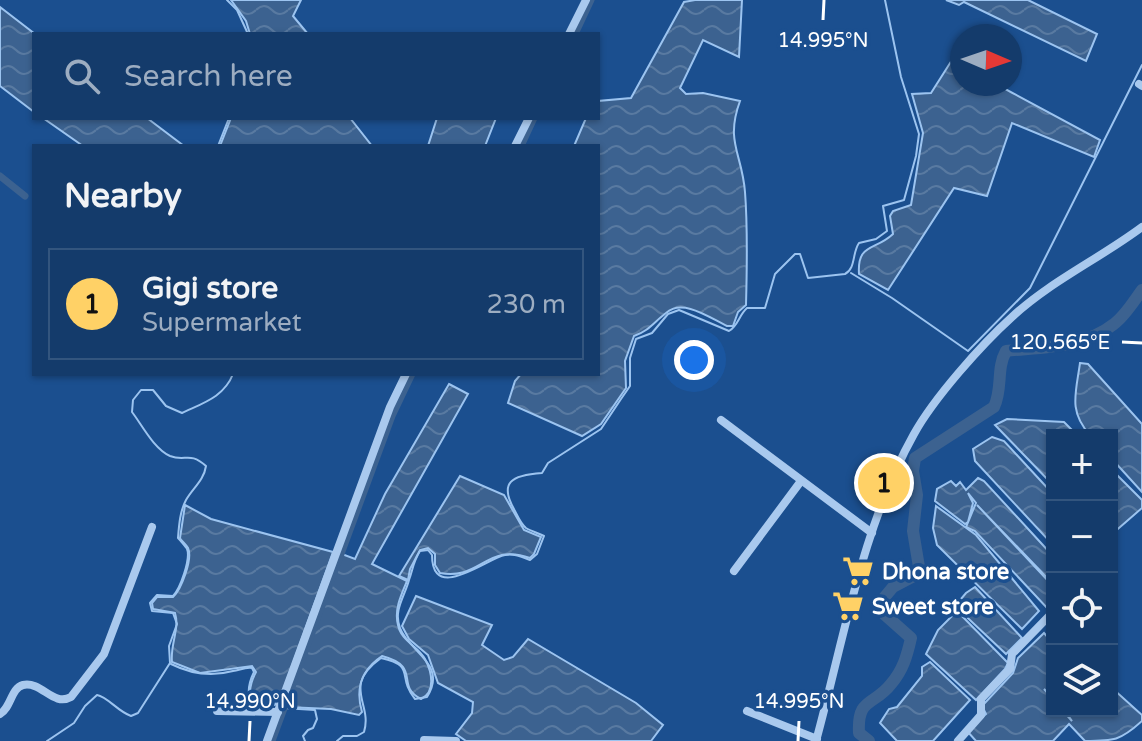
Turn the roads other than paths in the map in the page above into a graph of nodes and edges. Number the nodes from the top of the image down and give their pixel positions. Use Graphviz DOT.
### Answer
graph roads {
  1 [pos="586,0"];
  2 [pos="570,32"];
  3 [pos="528,120"];
  4 [pos="516,144"];
  5 [pos="1142,227"];
  6 [pos="405,376"];
  7 [pos="721,420"];
  8 [pos="801,481"];
  9 [pos="152,527"];
  10 [pos="872,533"];
  11 [pos="734,571"];
  12 [pos="1046,620"];
  13 [pos="280,707"];
  14 [pos="217,711"];
  15 [pos="747,711"];
  16 [pos="0,714"];
  17 [pos="424,740"];
  18 [pos="817,740"];
  19 [pos="267,741"];
  20 [pos="456,741"];
  21 [pos="958,741"];
  1 -- 2 [label="street"];
  3 -- 4 [label="street"];
  5 -- 10 [label="street"];
  6 -- 13 [label="street"];
  7 -- 8 [label="street"];
  8 -- 10 [label="street"];
  8 -- 11 [label="street"];
  9 -- 16 [label="street"];
  10 -- 18 [label="street"];
  12 -- 21 [label="street"];
  13 -- 14 [label="street"];
  13 -- 19 [label="street"];
  15 -- 18 [label="street"];
  17 -- 20 [label="street"];
}
